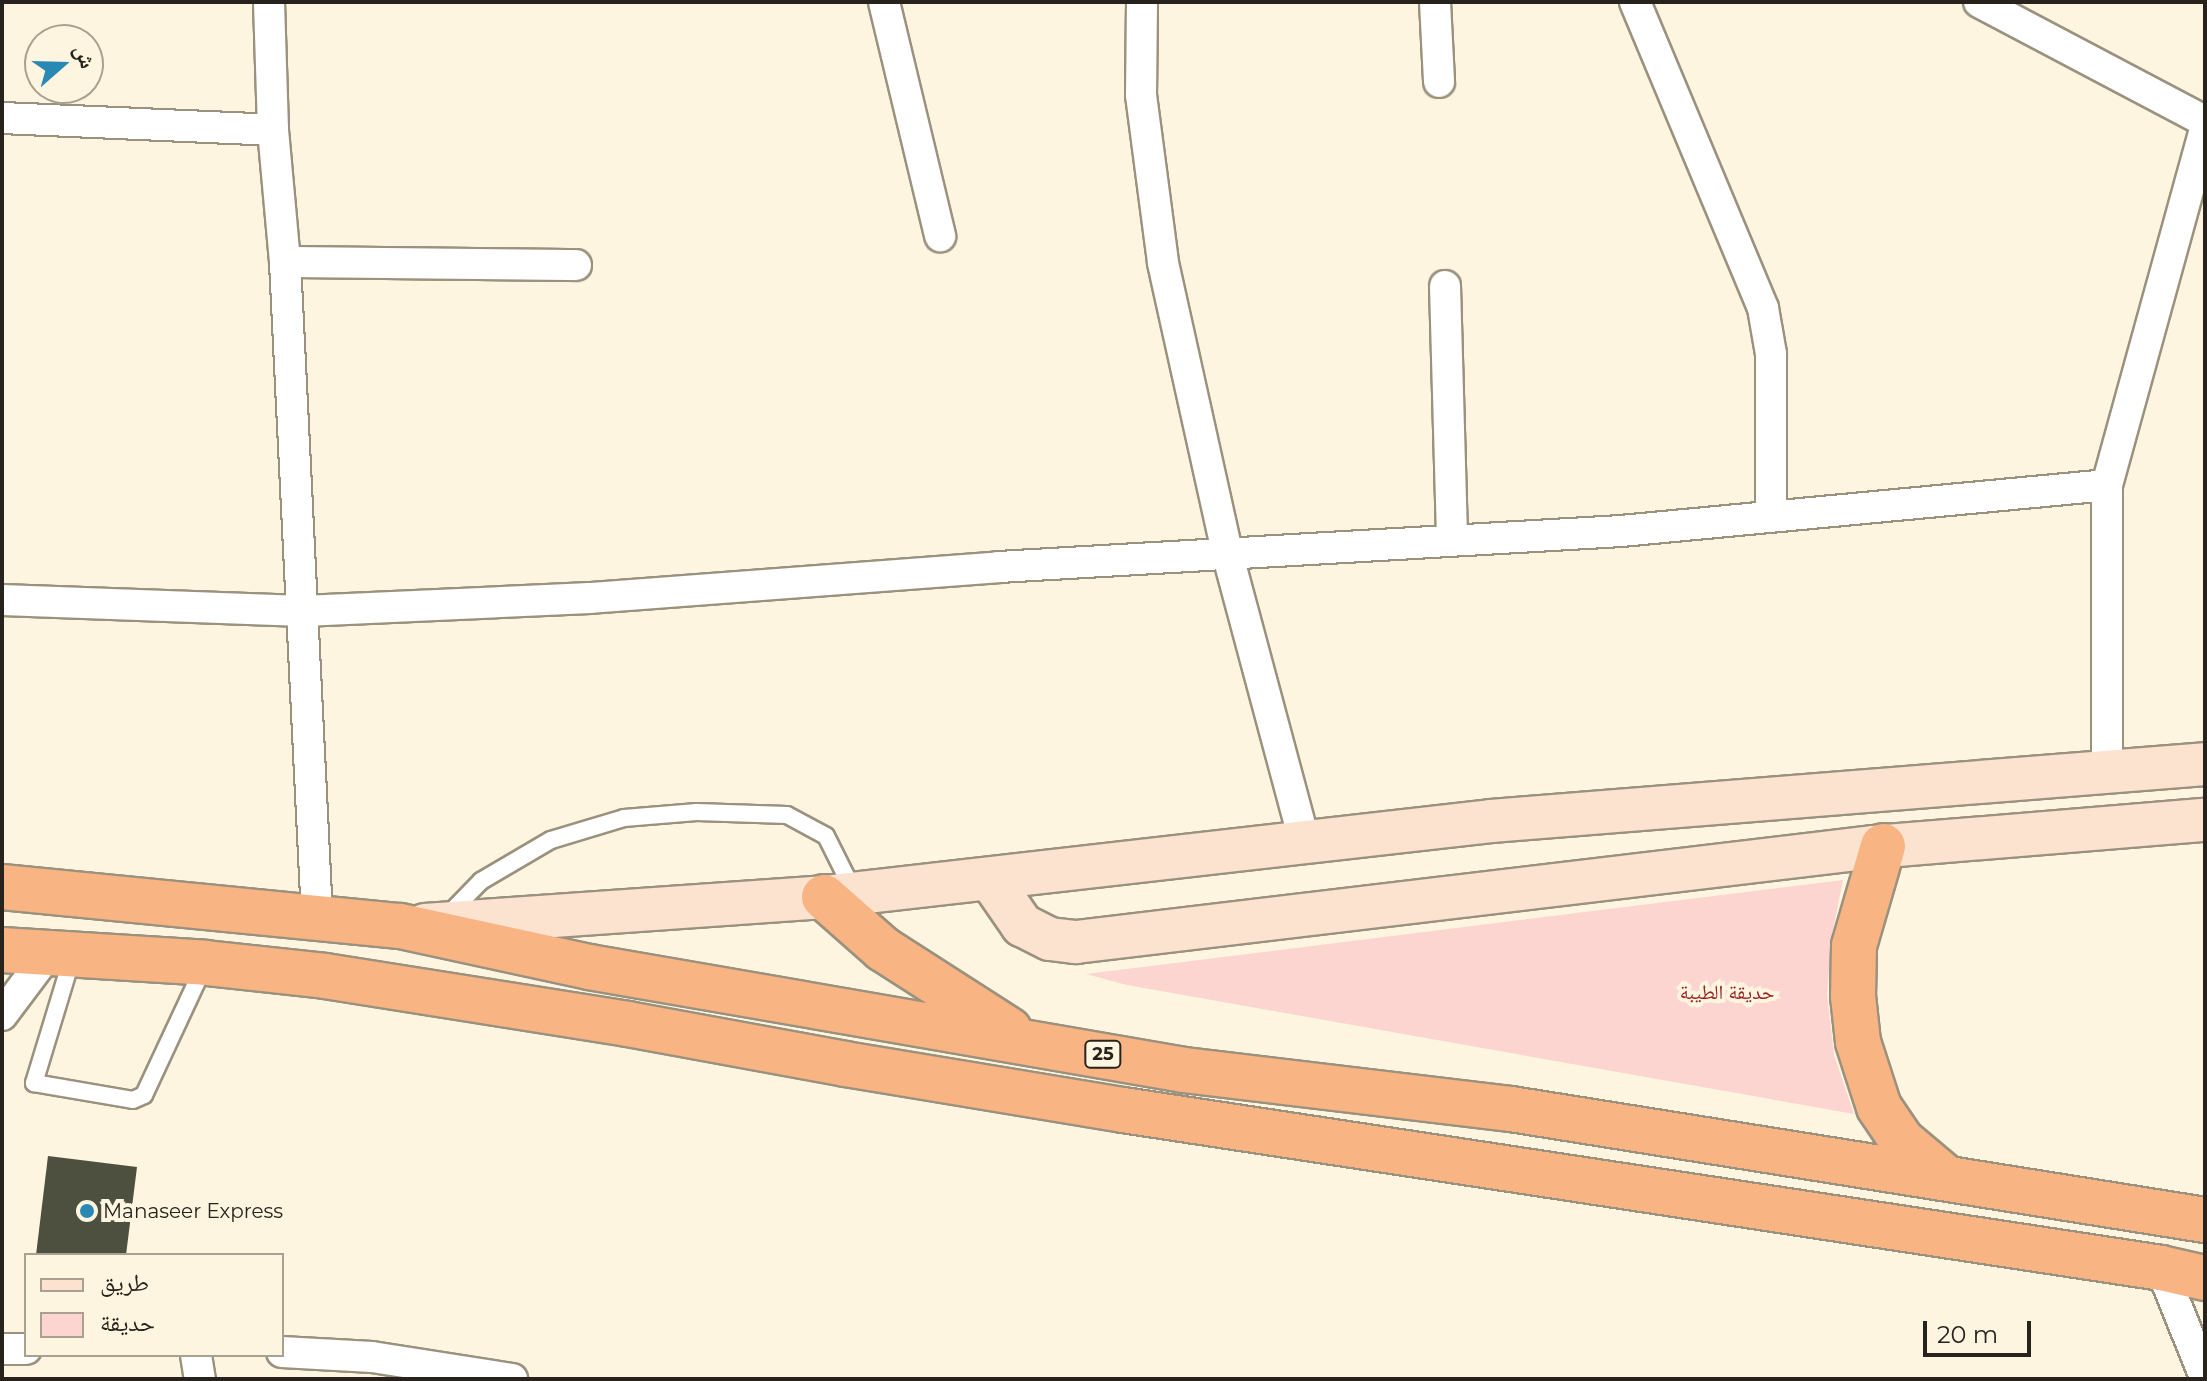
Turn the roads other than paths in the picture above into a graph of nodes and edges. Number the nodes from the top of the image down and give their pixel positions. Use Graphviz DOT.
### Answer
graph roads {
  1 [pos="269,2"];
  2 [pos="884,2"];
  3 [pos="1142,2"];
  4 [pos="1435,2"];
  5 [pos="1635,2"];
  6 [pos="1979,2"];
  7 [pos="1439,82"];
  8 [pos="2,118"];
  9 [pos="2205,121"];
  10 [pos="2205,129"];
  11 [pos="273,130"];
  12 [pos="940,236"];
  13 [pos="285,262"];
  14 [pos="576,265"];
  15 [pos="1445,286"];
  16 [pos="2107,485"];
  17 [pos="1771,514"];
  18 [pos="1452,540"];
  19 [pos="1228,556"];
  20 [pos="2,600"];
  21 [pos="303,611"];
  22 [pos="2205,764"];
  23 [pos="2107,770"];
  24 [pos="2205,820"];
  25 [pos="1305,843"];
  26 [pos="1883,846"];
  27 [pos="991,880"];
  28 [pos="2,887"];
  29 [pos="839,895"];
  30 [pos="317,917"];
  31 [pos="420,925"];
  32 [pos="2,950"];
  33 [pos="60,956"];
  34 [pos="206,963"];
  35 [pos="2,1015"];
  36 [pos="1025,1039"];
  37 [pos="1945,1177"];
  38 [pos="2205,1220"];
  39 [pos="2161,1268"];
  40 [pos="2205,1278"];
  41 [pos="2,1349"];
  42 [pos="24,1349"];
  43 [pos="284,1352"];
  44 [pos="196,1357"];
  45 [pos="2205,1377"];
  46 [pos="200,1379"];
  47 [pos="512,1379"];
  1 -- 11 [label="street"];
  2 -- 12 [label="street"];
  3 -- 19 [label="street"];
  4 -- 7 [label="street"];
  5 -- 17 [label="street"];
  6 -- 9 [label="street"];
  8 -- 11 [label="street"];
  10 -- 16 [label="street"];
  11 -- 13 [label="street"];
  13 -- 14 [label="street"];
  13 -- 21 [label="street"];
  15 -- 18 [label="street"];
  16 -- 17 [label="street"];
  16 -- 23 [label="street"];
  17 -- 18 [label="street"];
  18 -- 19 [label="street"];
  19 -- 21 [label="street"];
  19 -- 25 [label="street"];
  20 -- 21 [label="street"];
  21 -- 30 [label="street"];
  22 -- 23 [label="main road"];
  23 -- 25 [label="main road"];
  24 -- 26 [label="main road"];
  25 -- 27 [label="main road"];
  26 -- 27 [label="main road"];
  26 -- 37 [label="highway"];
  27 -- 29 [label="main road"];
  28 -- 30 [label="highway, 25"];
  29 -- 31 [label="main road"];
  29 -- 31 [label="lane"];
  29 -- 36 [label="highway"];
  30 -- 31 [label="highway, 25"];
  31 -- 36 [label="highway, 25"];
  32 -- 33 [label="highway"];
  33 -- 34 [label="highway"];
  33 -- 34 [label="lane"];
  33 -- 35 [label="street"];
  34 -- 39 [label="highway"];
  36 -- 37 [label="highway, 25"];
  37 -- 38 [label="highway, 25"];
  39 -- 40 [label="highway"];
  39 -- 45 [label="street"];
  41 -- 42 [label="street"];
  43 -- 47 [label="street"];
  44 -- 46 [label="street"];
}
